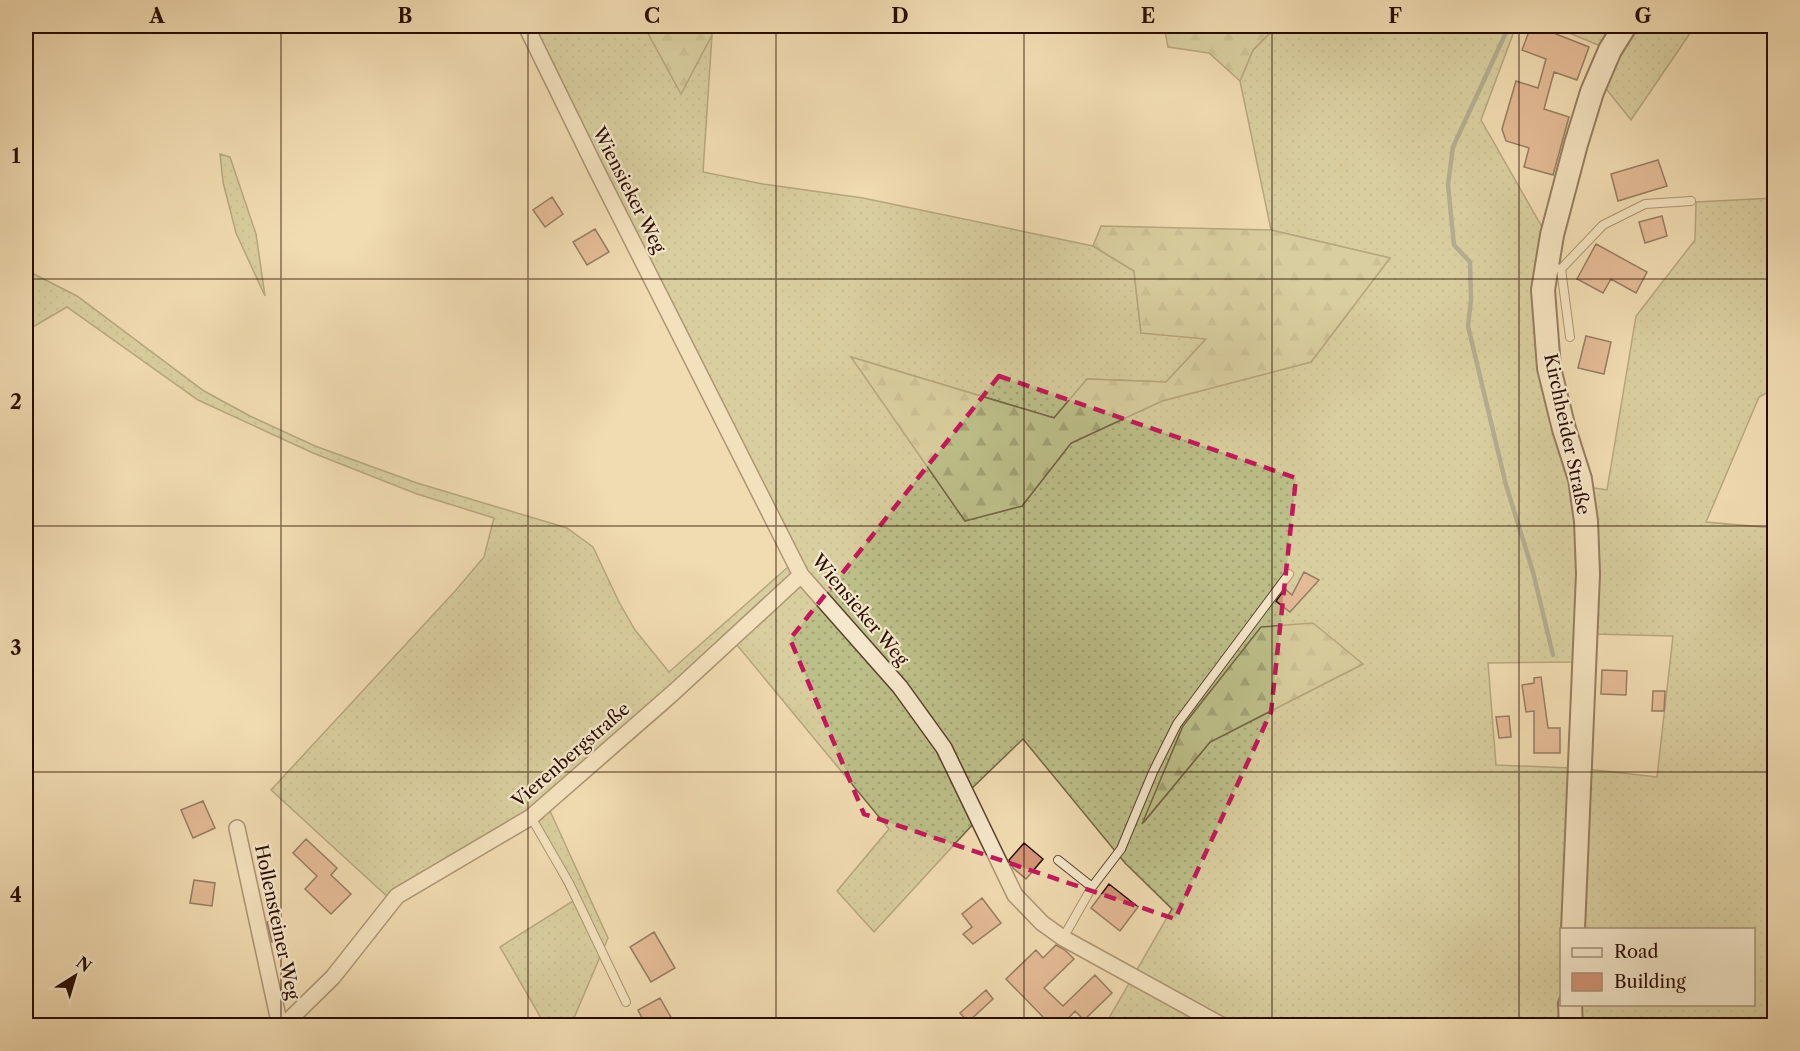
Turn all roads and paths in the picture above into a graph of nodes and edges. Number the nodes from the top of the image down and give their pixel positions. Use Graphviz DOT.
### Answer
graph roads {
  1 [pos="526,26"];
  2 [pos="1625,26"];
  3 [pos="1691,201"];
  4 [pos="1554,267"];
  5 [pos="1570,337"];
  6 [pos="1288,574"];
  7 [pos="801,575"];
  8 [pos="531,817"];
  9 [pos="237,828"];
  10 [pos="1058,860"];
  11 [pos="1092,887"];
  12 [pos="1573,928"];
  13 [pos="1064,938"];
  14 [pos="626,1002"];
  15 [pos="1570,1006"];
  16 [pos="282,1026"];
  17 [pos="1223,1026"];
  18 [pos="1571,1026"];
  1 -- 7 [label="street, Wiensieker Weg"];
  2 -- 4 [label="main road, Kirchheider Straße"];
  3 -- 4 [label="lane"];
  4 -- 5 [label="lane"];
  4 -- 12 [label="main road, Kirchheider Straße"];
  6 -- 11 [label="lane"];
  7 -- 8 [label="street, Vierenbergstraße"];
  7 -- 13 [label="street, Wiensieker Weg"];
  8 -- 14 [label="lane"];
  8 -- 16 [label="street, Vierenbergstraße"];
  9 -- 16 [label="street, Hollensteiner Weg"];
  10 -- 11 [label="lane"];
  11 -- 13 [label="lane"];
  13 -- 17 [label="street, Wiensieker Weg"];
  15 -- 18 [label="main road"];
}
